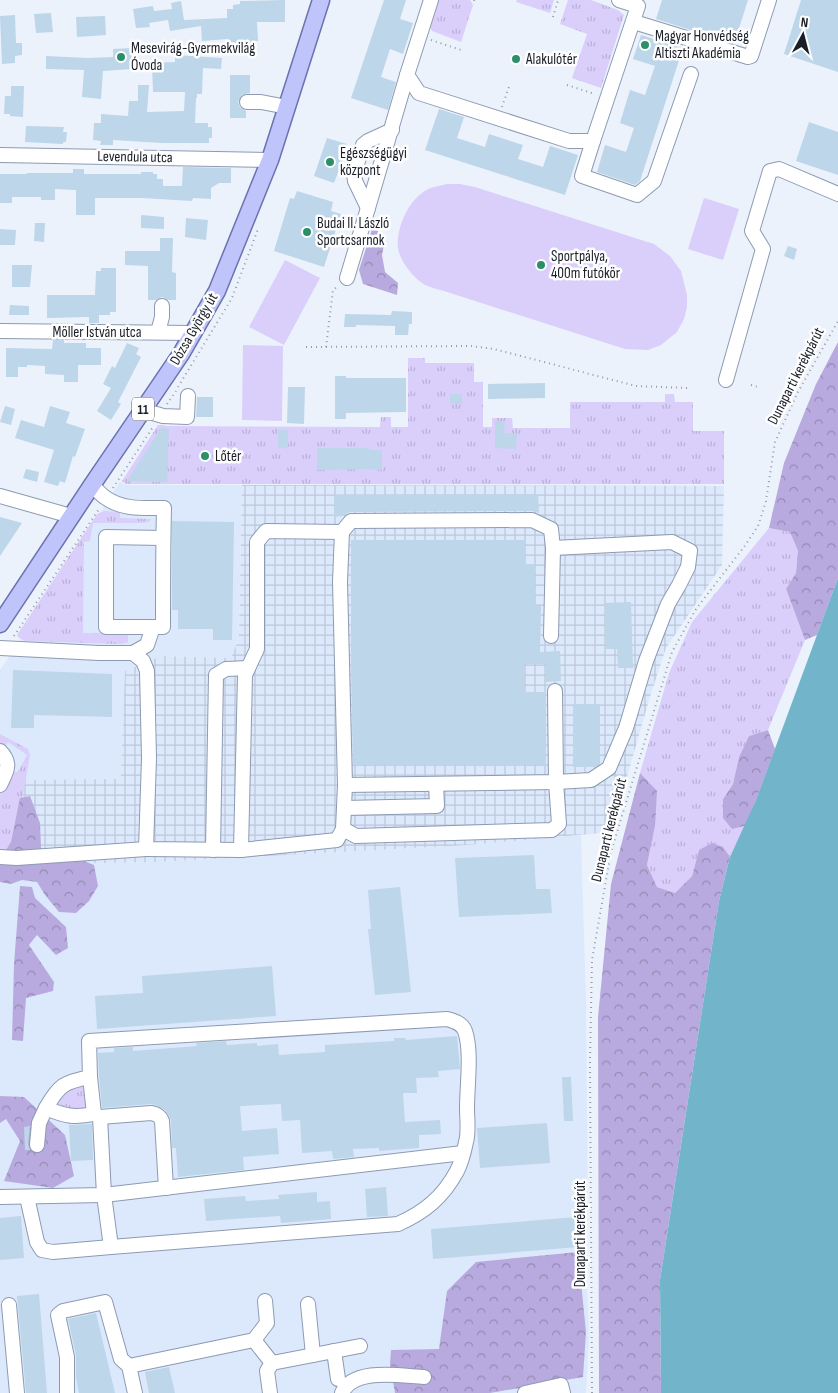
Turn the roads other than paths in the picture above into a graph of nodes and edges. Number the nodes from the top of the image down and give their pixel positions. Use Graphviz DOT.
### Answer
graph roads {
  1 [pos="321,0"];
  2 [pos="430,0"];
  3 [pos="619,0"];
  4 [pos="769,0"];
  5 [pos="639,3"];
  6 [pos="634,22"];
  7 [pos="691,74"];
  8 [pos="408,75"];
  9 [pos="252,103"];
  10 [pos="287,107"];
  11 [pos="392,130"];
  12 [pos="593,141"];
  13 [pos="0,155"];
  14 [pos="270,160"];
  15 [pos="838,194"];
  16 [pos="368,208"];
  17 [pos="346,278"];
  18 [pos="162,306"];
  19 [pos="0,331"];
  20 [pos="158,332"];
  21 [pos="194,332"];
  22 [pos="726,380"];
  23 [pos="188,396"];
  24 [pos="143,410"];
  25 [pos="92,485"];
  26 [pos="0,496"];
  27 [pos="72,516"];
  28 [pos="342,532"];
  29 [pos="163,538"];
  30 [pos="553,548"];
  31 [pos="0,624"];
  32 [pos="153,627"];
  33 [pos="552,636"];
  34 [pos="3,649"];
  35 [pos="134,653"];
  36 [pos="248,668"];
  37 [pos="556,691"];
  38 [pos="0,750"];
  39 [pos="556,782"];
  40 [pos="436,784"];
  41 [pos="0,785"];
  42 [pos="345,785"];
  43 [pos="344,808"];
  44 [pos="343,829"];
  45 [pos="146,849"];
  46 [pos="213,850"];
  47 [pos="241,850"];
  48 [pos="0,857"];
  49 [pos="90,1077"];
  50 [pos="46,1108"];
  51 [pos="97,1116"];
  52 [pos="37,1145"];
  53 [pos="463,1153"];
  54 [pos="166,1188"];
  55 [pos="104,1195"];
  56 [pos="0,1197"];
  57 [pos="27,1197"];
  58 [pos="111,1247"];
  59 [pos="265,1301"];
  60 [pos="308,1304"];
  61 [pos="9,1305"];
  62 [pos="254,1340"];
  63 [pos="360,1346"];
  64 [pos="334,1351"];
  65 [pos="313,1355"];
  66 [pos="272,1363"];
  67 [pos="129,1366"];
  68 [pos="424,1377"];
  69 [pos="338,1379"];
  70 [pos="17,1393"];
  71 [pos="67,1393"];
  72 [pos="135,1393"];
  73 [pos="270,1393"];
  74 [pos="342,1393"];
  75 [pos="525,1393"];
  76 [pos="563,1393"];
  1 -- 10 [label="main road, Dózsa György út / 11"];
  2 -- 8 [label="street"];
  3 -- 5 [label="street"];
  4 -- 6 [label="street"];
  5 -- 6 [label="street"];
  6 -- 12 [label="street"];
  7 -- 12 [label="street"];
  8 -- 11 [label="street"];
  8 -- 12 [label="street"];
  9 -- 10 [label="street"];
  10 -- 14 [label="main road, Dózsa György út / 11"];
  11 -- 16 [label="street"];
  11 -- 16 [label="street"];
  13 -- 14 [label="street, Levendula utca"];
  14 -- 21 [label="main road, Dózsa György út / 11"];
  15 -- 22 [label="street"];
  16 -- 17 [label="street"];
  18 -- 20 [label="street"];
  19 -- 20 [label="street, Möller István utca"];
  20 -- 21 [label="street, Möller István utca"];
  21 -- 24 [label="main road, Dózsa György út / 11"];
  23 -- 24 [label="street"];
  24 -- 25 [label="main road, Dózsa György út / 11"];
  25 -- 27 [label="main road, Dózsa György út / 11"];
  25 -- 29 [label="street"];
  26 -- 27 [label="street"];
  27 -- 31 [label="main road, Dózsa György út / 11"];
  28 -- 30 [label="street"];
  28 -- 36 [label="street"];
  28 -- 42 [label="street"];
  29 -- 32 [label="street"];
  29 -- 32 [label="street"];
  30 -- 33 [label="street"];
  30 -- 39 [label="street"];
  32 -- 35 [label="street"];
  34 -- 35 [label="street"];
  35 -- 45 [label="street"];
  36 -- 46 [label="street"];
  36 -- 47 [label="street"];
  37 -- 39 [label="street"];
  38 -- 41 [label="street"];
  39 -- 40 [label="street"];
  39 -- 44 [label="street"];
  40 -- 42 [label="street"];
  40 -- 43 [label="street"];
  42 -- 43 [label="street"];
  43 -- 44 [label="street"];
  44 -- 47 [label="street"];
  45 -- 46 [label="street"];
  45 -- 48 [label="street"];
  46 -- 47 [label="street"];
  49 -- 50 [label="street"];
  49 -- 51 [label="street"];
  49 -- 53 [label="street"];
  50 -- 51 [label="street"];
  50 -- 52 [label="street"];
  51 -- 54 [label="street"];
  51 -- 55 [label="street"];
  53 -- 54 [label="street"];
  53 -- 58 [label="street"];
  54 -- 55 [label="street"];
  55 -- 57 [label="street"];
  55 -- 58 [label="street"];
  56 -- 57 [label="street"];
  57 -- 58 [label="street"];
  59 -- 62 [label="street"];
  60 -- 65 [label="street"];
  61 -- 70 [label="street"];
  62 -- 66 [label="street"];
  62 -- 67 [label="street"];
  63 -- 64 [label="street"];
  64 -- 65 [label="street"];
  64 -- 69 [label="street"];
  65 -- 66 [label="street"];
  66 -- 73 [label="street"];
  67 -- 71 [label="street"];
  67 -- 72 [label="street"];
  68 -- 74 [label="street"];
  75 -- 76 [label="street"];
}
